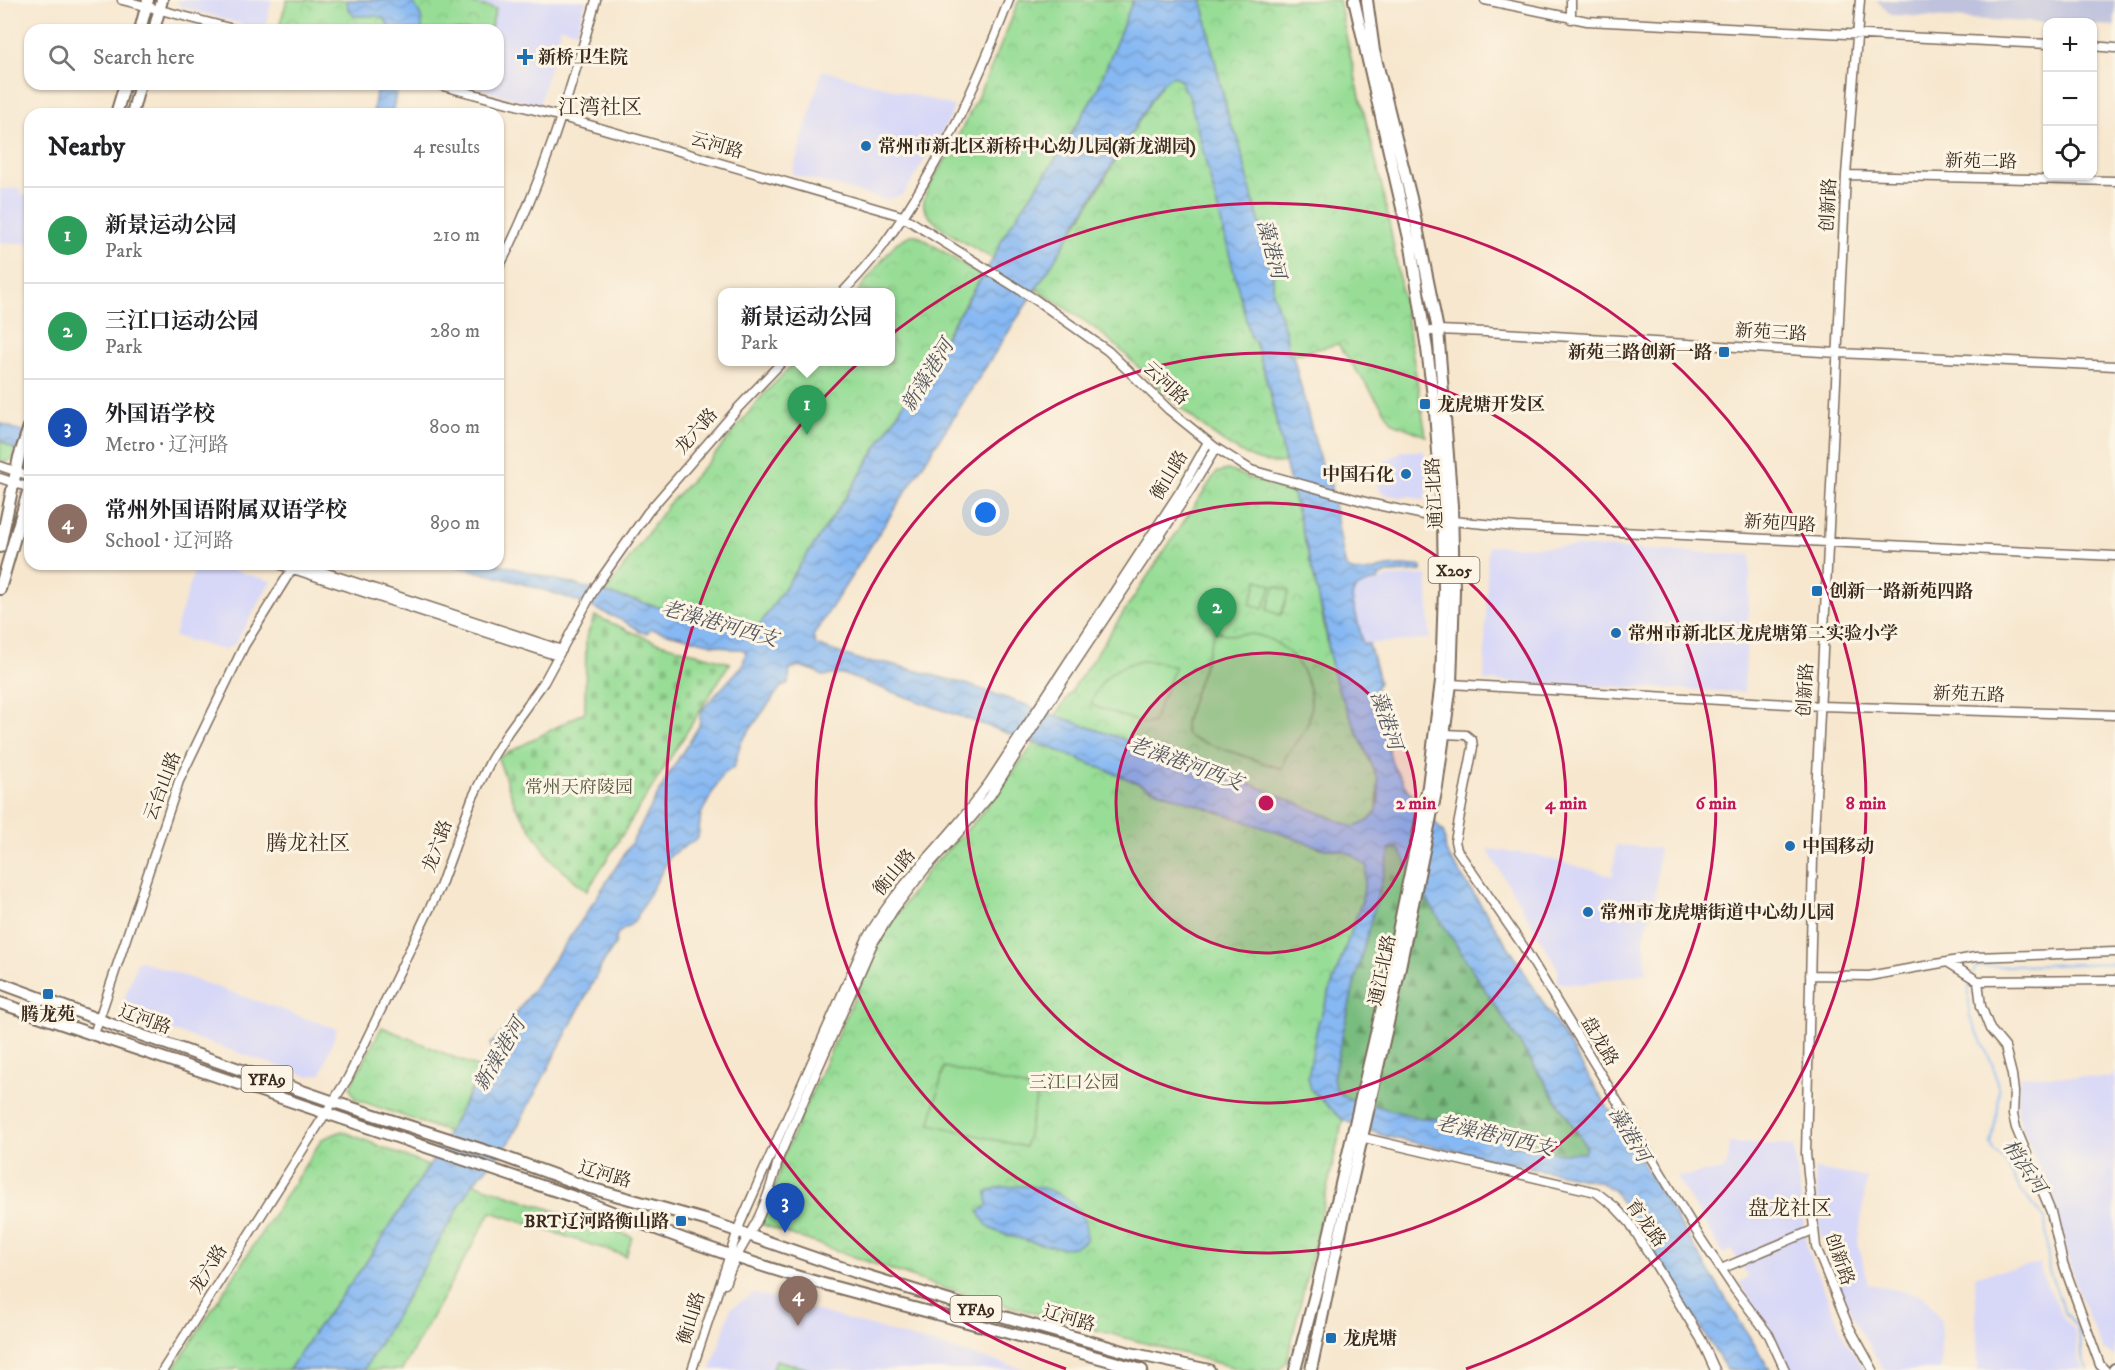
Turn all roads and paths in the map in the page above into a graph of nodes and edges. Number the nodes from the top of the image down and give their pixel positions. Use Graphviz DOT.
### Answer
graph roads {
  1 [pos="122,0"];
  2 [pos="596,0"];
  3 [pos="1009,0"];
  4 [pos="1354,0"];
  5 [pos="1367,0"];
  6 [pos="1485,0"];
  7 [pos="1571,0"];
  8 [pos="1860,0"];
  9 [pos="147,4"];
  10 [pos="160,5"];
  11 [pos="1571,19"];
  12 [pos="142,24"];
  13 [pos="155,24"];
  14 [pos="219,24"];
  15 [pos="1858,35"];
  16 [pos="2043,44"];
  17 [pos="2097,46"];
  18 [pos="2115,48"];
  19 [pos="123,90"];
  20 [pos="138,90"];
  21 [pos="458,90"];
  22 [pos="118,108"];
  23 [pos="134,108"];
  24 [pos="562,117"];
  25 [pos="1846,175"];
  26 [pos="2115,181"];
  27 [pos="902,216"];
  28 [pos="504,257"];
  29 [pos="846,288"];
  30 [pos="1438,330"];
  31 [pos="1425,332"];
  32 [pos="1838,353"];
  33 [pos="778,366"];
  34 [pos="2115,366"];
  35 [pos="24,442"];
  36 [pos="1212,445"];
  37 [pos="0,466"];
  38 [pos="16,471"];
  39 [pos="24,474"];
  40 [pos="0,478"];
  41 [pos="14,483"];
  42 [pos="24,486"];
  43 [pos="24,508"];
  44 [pos="1448,520"];
  45 [pos="1828,542"];
  46 [pos="0,547"];
  47 [pos="2115,556"];
  48 [pos="292,570"];
  49 [pos="307,570"];
  50 [pos="0,590"];
  51 [pos="560,653"];
  52 [pos="1451,684"];
  53 [pos="1821,706"];
  54 [pos="2115,715"];
  55 [pos="1445,734"];
  56 [pos="1021,740"];
  57 [pos="2115,952"];
  58 [pos="1949,963"];
  59 [pos="1810,975"];
  60 [pos="1974,979"];
  61 [pos="2115,981"];
  62 [pos="0,983"];
  63 [pos="0,1003"];
  64 [pos="100,1020"];
  65 [pos="94,1034"];
  66 [pos="1366,1093"];
  67 [pos="334,1102"];
  68 [pos="326,1113"];
  69 [pos="1358,1134"];
  70 [pos="1812,1230"];
  71 [pos="742,1234"];
  72 [pos="732,1256"];
  73 [pos="1721,1269"];
  74 [pos="163,1370"];
  75 [pos="692,1370"];
  76 [pos="698,1370"];
  77 [pos="1142,1370"];
  78 [pos="1209,1370"];
  79 [pos="1295,1370"];
  80 [pos="1311,1370"];
  81 [pos="1715,1370"];
  82 [pos="1785,1370"];
  83 [pos="1873,1370"];
  84 [pos="2105,1370"];
  1 -- 9 [label="street"];
  2 -- 24 [label="street"];
  3 -- 27 [label="street"];
  4 -- 31 [label="main road, 通江北路 / X205"];
  5 -- 30 [label="main road, 通江北路 / X205"];
  6 -- 11 [label="street"];
  7 -- 11 [label="street"];
  8 -- 15 [label="street, 创新路"];
  9 -- 10 [label="street"];
  9 -- 12 [label="main road"];
  10 -- 13 [label="main road"];
  10 -- 14 [label="street"];
  11 -- 15 [label="street"];
  15 -- 16 [label="street"];
  15 -- 25 [label="street, 创新路"];
  17 -- 18 [label="street"];
  19 -- 22 [label="main road"];
  20 -- 23 [label="main road"];
  21 -- 24 [label="street, 云河路"];
  24 -- 27 [label="street, 云河路"];
  24 -- 28 [label="street"];
  25 -- 26 [label="street, 新苑二路"];
  25 -- 32 [label="street, 创新路"];
  27 -- 29 [label="street"];
  27 -- 36 [label="street, 云河路"];
  30 -- 31 [label="street, 新苑三路"];
  30 -- 32 [label="street, 新苑三路"];
  30 -- 44 [label="main road, 通江北路 / X205"];
  31 -- 44 [label="main road, 通江北路 / X205"];
  32 -- 34 [label="street, 新苑三路"];
  32 -- 45 [label="street, 创新路"];
  33 -- 51 [label="street, 龙六路"];
  35 -- 38 [label="main road"];
  36 -- 44 [label="street, 云河路"];
  36 -- 56 [label="street, 衡山路"];
  37 -- 38 [label="street"];
  38 -- 39 [label="street"];
  38 -- 41 [label="main road"];
  40 -- 41 [label="street"];
  41 -- 42 [label="street"];
  41 -- 46 [label="main road"];
  43 -- 50 [label="main road"];
  44 -- 45 [label="street, 新苑四路"];
  44 -- 52 [label="main road, 通江北路 / X205"];
  44 -- 66 [label="main road, 通江北路 / X205"];
  45 -- 47 [label="street, 新苑四路"];
  45 -- 53 [label="street, 创新路"];
  48 -- 64 [label="street, 云台山路"];
  49 -- 51 [label="street"];
  51 -- 67 [label="street, 龙六路"];
  52 -- 53 [label="street, 新苑五路"];
  52 -- 55 [label="main road, 通江北路 / X205"];
  53 -- 54 [label="street, 新苑五路"];
  53 -- 59 [label="street, 创新路"];
  55 -- 66 [label="main road, 通江北路 / X205"];
  55 -- 73 [label="street, 盘龙路"];
  56 -- 71 [label="street, 衡山路"];
  56 -- 71 [label="street, 衡山路"];
  57 -- 58 [label="street"];
  58 -- 59 [label="street"];
  58 -- 60 [label="street"];
  59 -- 70 [label="street, 创新路"];
  60 -- 61 [label="street"];
  60 -- 84 [label="street"];
  62 -- 64 [label="main road, 辽河路 / YFA9"];
  63 -- 65 [label="main road, 辽河路 / YFA9"];
  64 -- 65 [label="street, 云台山路"];
  64 -- 67 [label="main road, 辽河路 / YFA9"];
  65 -- 68 [label="main road, 辽河路 / YFA9"];
  66 -- 69 [label="main road"];
  67 -- 68 [label="street, 龙六路"];
  67 -- 71 [label="main road, 辽河路 / YFA9"];
  68 -- 72 [label="main road, 辽河路 / YFA9"];
  68 -- 74 [label="street, 龙六路"];
  69 -- 79 [label="main road"];
  69 -- 80 [label="main road"];
  69 -- 81 [label="street, 育龙路"];
  70 -- 73 [label="street"];
  70 -- 83 [label="street, 创新路"];
  71 -- 72 [label="street, 衡山路"];
  71 -- 78 [label="main road, 辽河路 / YFA9"];
  72 -- 75 [label="street, 衡山路"];
  72 -- 76 [label="street, 衡山路"];
  72 -- 77 [label="main road, 辽河路 / YFA9"];
  73 -- 82 [label="street, 盘龙路"];
}
